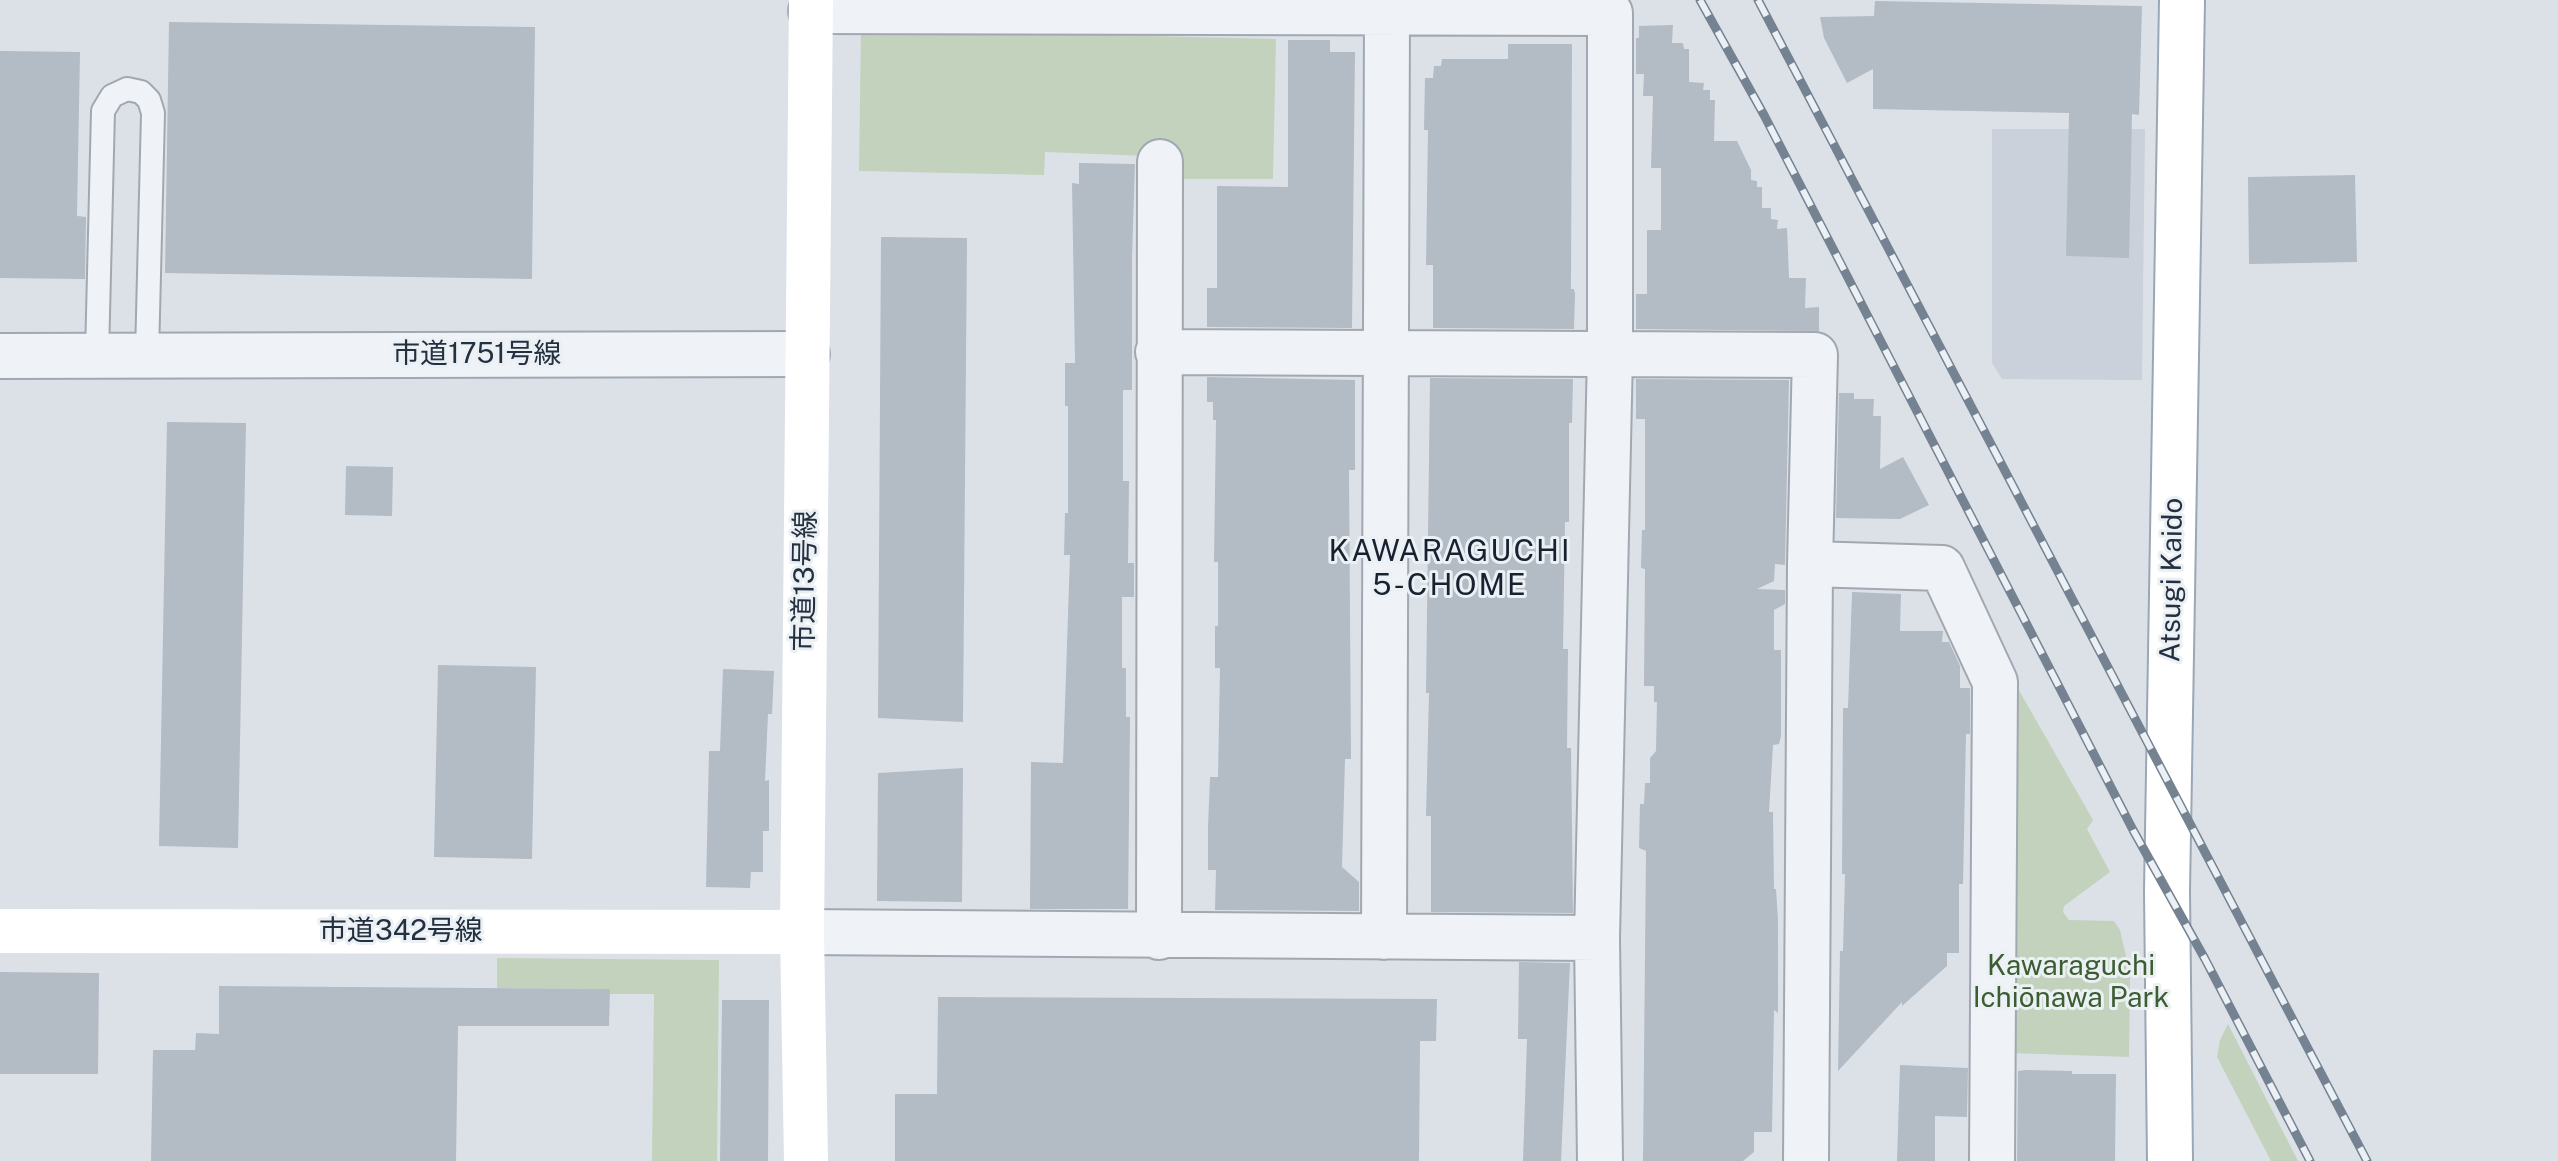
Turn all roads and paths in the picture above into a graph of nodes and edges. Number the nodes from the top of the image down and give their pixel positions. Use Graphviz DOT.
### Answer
graph roads {
  1 [pos="2182,0"];
  2 [pos="811,6"];
  3 [pos="1387,14"];
  4 [pos="1160,162"];
  5 [pos="1158,352"];
  6 [pos="1386,353"];
  7 [pos="807,354"];
  8 [pos="1610,354"];
  9 [pos="97,355"];
  10 [pos="147,355"];
  11 [pos="0,356"];
  12 [pos="1810,564"];
  13 [pos="0,931"];
  14 [pos="802,932"];
  15 [pos="1159,937"];
  16 [pos="1384,937"];
  17 [pos="1597,938"];
  18 [pos="806,1161"];
  19 [pos="1600,1161"];
  20 [pos="1806,1161"];
  21 [pos="1992,1161"];
  22 [pos="2170,1161"];
  1 -- 22 [label="street, Atsugi Kaido"];
  2 -- 3 [label="street"];
  2 -- 7 [label="street, 市道13号線"];
  3 -- 6 [label="street"];
  3 -- 8 [label="street"];
  4 -- 5 [label="street"];
  5 -- 6 [label="street"];
  5 -- 15 [label="street"];
  6 -- 8 [label="street"];
  6 -- 16 [label="street"];
  7 -- 10 [label="street, 市道1751号線"];
  7 -- 14 [label="street, 市道13号線"];
  8 -- 12 [label="street"];
  8 -- 17 [label="street"];
  9 -- 10 [label="street, 市道1751号線"];
  9 -- 10 [label="lane"];
  9 -- 11 [label="street"];
  12 -- 20 [label="street"];
  12 -- 21 [label="street"];
  13 -- 14 [label="street, 市道342号線"];
  14 -- 15 [label="street"];
  14 -- 18 [label="street, 市道13号線"];
  15 -- 16 [label="street"];
  16 -- 17 [label="street"];
  17 -- 19 [label="street"];
}
